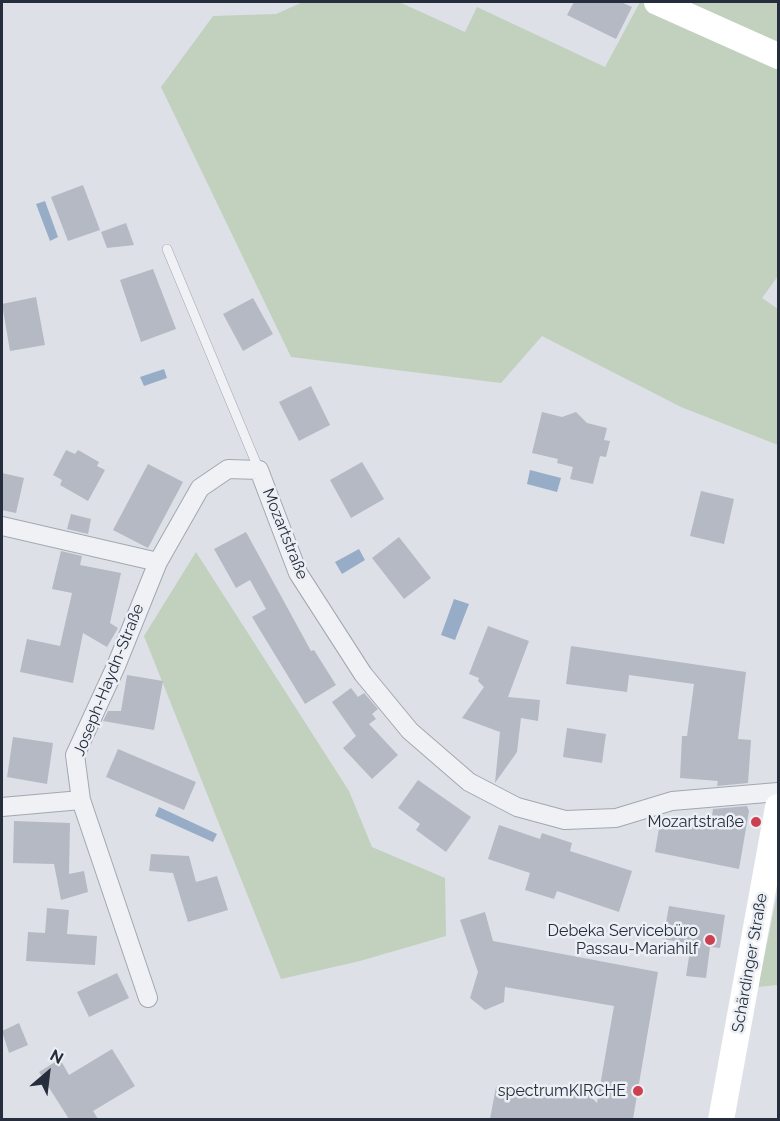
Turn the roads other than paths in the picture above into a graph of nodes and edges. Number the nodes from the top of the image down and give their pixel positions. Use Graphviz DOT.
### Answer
graph roads {
  1 [pos="657,2"];
  2 [pos="778,56"];
  3 [pos="167,249"];
  4 [pos="259,470"];
  5 [pos="2,526"];
  6 [pos="158,562"];
  7 [pos="778,792"];
  8 [pos="81,800"];
  9 [pos="2,807"];
  10 [pos="778,807"];
  11 [pos="148,998"];
  12 [pos="721,1119"];
  1 -- 2 [label="main road"];
  3 -- 4 [label="lane"];
  4 -- 6 [label="street, Mozartstraße"];
  4 -- 7 [label="street, Mozartstraße"];
  5 -- 6 [label="street"];
  6 -- 8 [label="street, Joseph-Haydn-Straße"];
  8 -- 9 [label="street"];
  8 -- 11 [label="street, Joseph-Haydn-Straße"];
  10 -- 12 [label="main road, Schärdinger Straße"];
}
